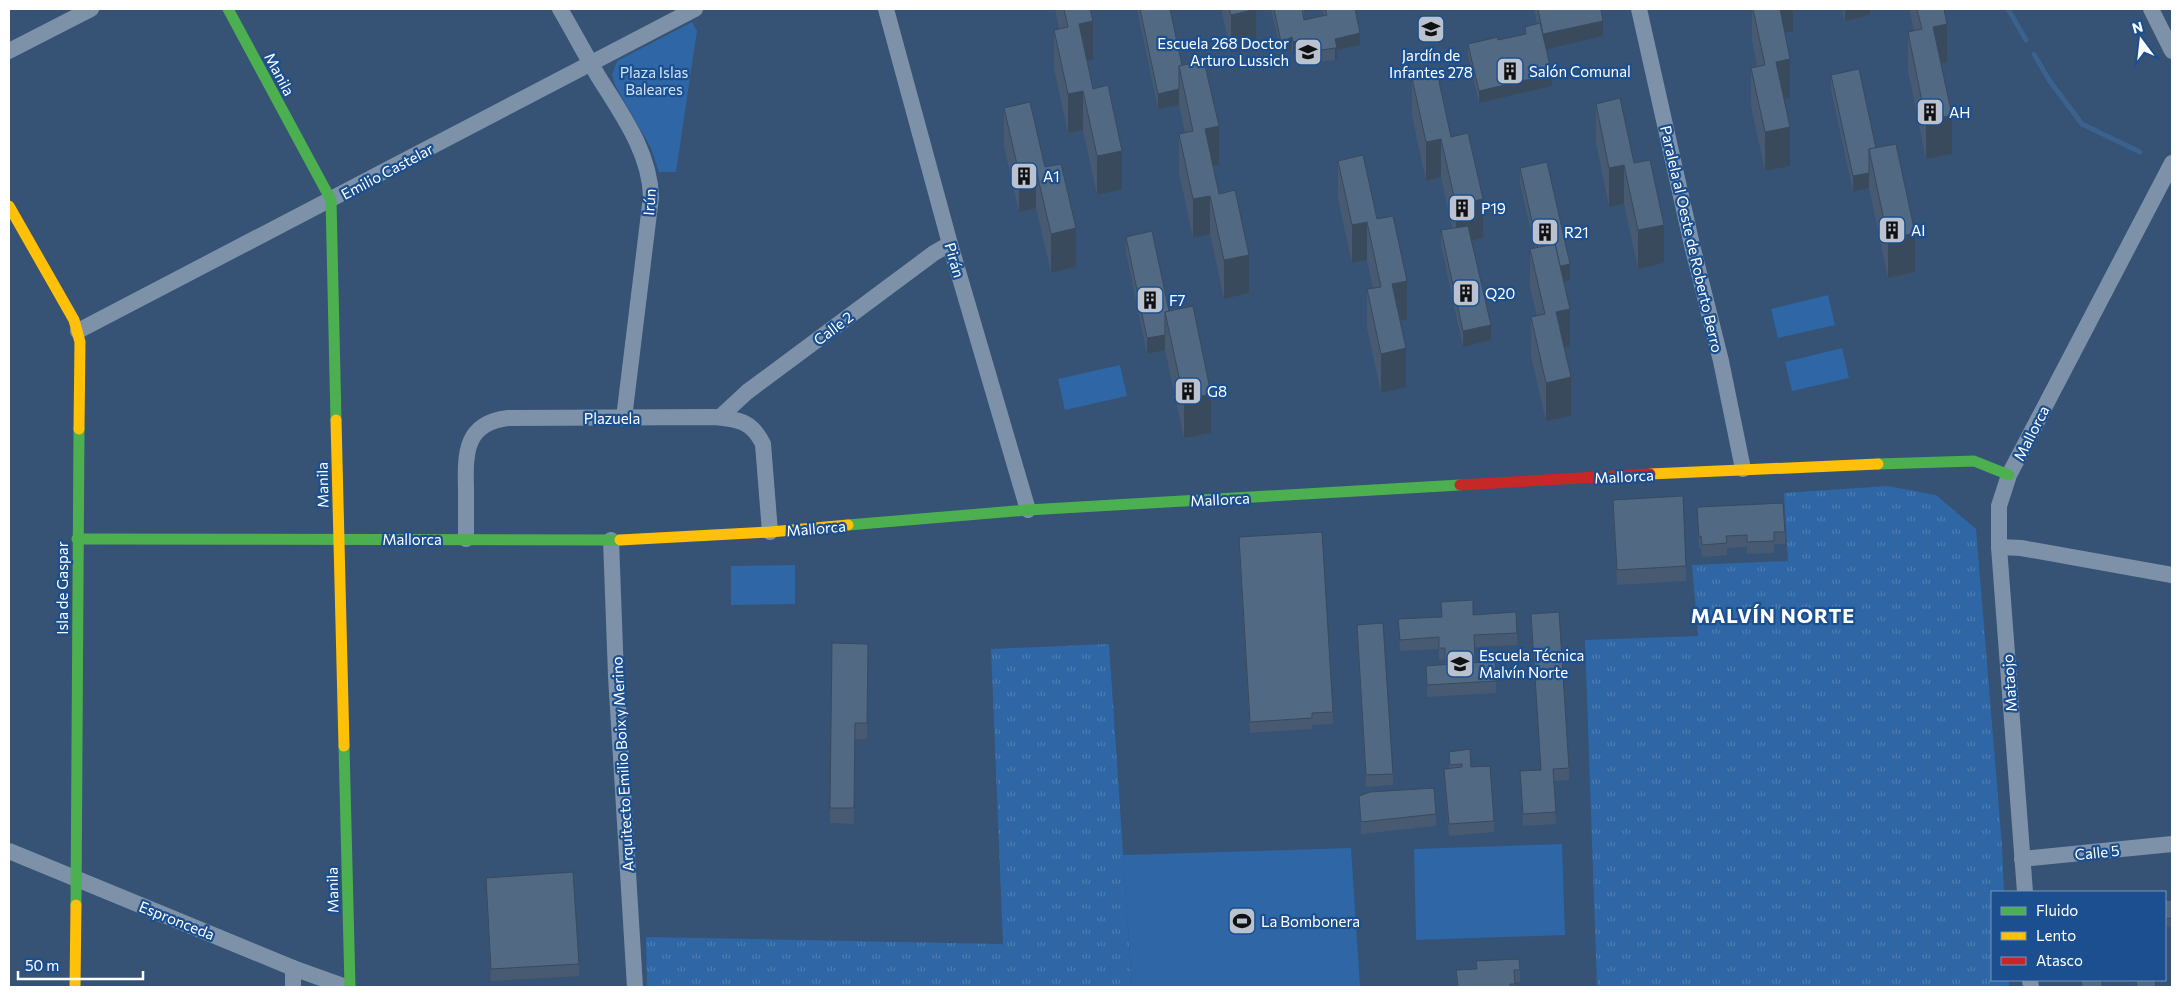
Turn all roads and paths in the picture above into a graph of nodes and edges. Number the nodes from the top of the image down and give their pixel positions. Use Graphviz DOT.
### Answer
graph roads {
  1 [pos="91,9"];
  2 [pos="228,9"];
  3 [pos="560,9"];
  4 [pos="695,9"];
  5 [pos="886,9"];
  6 [pos="1639,9"];
  7 [pos="2151,9"];
  8 [pos="9,51"];
  9 [pos="2172,52"];
  10 [pos="590,62"];
  11 [pos="2172,163"];
  12 [pos="331,200"];
  13 [pos="9,206"];
  14 [pos="950,244"];
  15 [pos="78,331"];
  16 [pos="720,417"];
  17 [pos="624,418"];
  18 [pos="1743,469"];
  19 [pos="2009,475"];
  20 [pos="1028,510"];
  21 [pos="770,532"];
  22 [pos="77,539"];
  23 [pos="339,539"];
  24 [pos="466,539"];
  25 [pos="611,540"];
  26 [pos="1999,547"];
  27 [pos="2172,575"];
  28 [pos="2172,844"];
  29 [pos="9,851"];
  30 [pos="2022,860"];
  31 [pos="74,879"];
  32 [pos="2025,891"];
  33 [pos="293,968"];
  34 [pos="74,987"];
  35 [pos="293,987"];
  36 [pos="346,987"];
  37 [pos="350,987"];
  38 [pos="635,987"];
  1 -- 8 [label="street"];
  2 -- 12 [label="street, Manila"];
  3 -- 10 [label="street, Irún"];
  4 -- 10 [label="street, Emilio Castelar"];
  5 -- 14 [label="street, Pirán"];
  6 -- 18 [label="street, Paralela al Oeste de Roberto Berro"];
  7 -- 9 [label="street"];
  10 -- 12 [label="street, Emilio Castelar"];
  10 -- 17 [label="street, Irún"];
  11 -- 19 [label="street, Mallorca"];
  12 -- 15 [label="street, Emilio Castelar"];
  12 -- 23 [label="street, Manila"];
  13 -- 15 [label="street, Isla de Gaspar"];
  14 -- 16 [label="street, Calle 2"];
  14 -- 20 [label="street, Pirán"];
  15 -- 22 [label="street, Isla de Gaspar"];
  16 -- 17 [label="street, Plazuela"];
  16 -- 21 [label="street, Plazuela"];
  17 -- 24 [label="street, Plazuela"];
  18 -- 19 [label="street, Mallorca"];
  18 -- 20 [label="street, Mallorca"];
  19 -- 26 [label="street, Mataojo"];
  20 -- 21 [label="street, Mallorca"];
  21 -- 25 [label="street, Mallorca"];
  22 -- 23 [label="street, Mallorca"];
  22 -- 31 [label="street, Isla de Gaspar"];
  23 -- 24 [label="street, Mallorca"];
  23 -- 37 [label="street, Manila"];
  24 -- 25 [label="street, Mallorca"];
  25 -- 38 [label="street, Arquitecto Emilio Boix y Merino"];
  26 -- 27 [label="street"];
  26 -- 30 [label="street, Mataojo"];
  28 -- 30 [label="street, Calle 5"];
  29 -- 31 [label="street, Espronceda"];
  30 -- 32 [label="street, Mataojo"];
  31 -- 33 [label="street, Espronceda"];
  31 -- 34 [label="street, Isla de Gaspar"];
  33 -- 35 [label="street"];
  33 -- 36 [label="street, Espronceda"];
}
